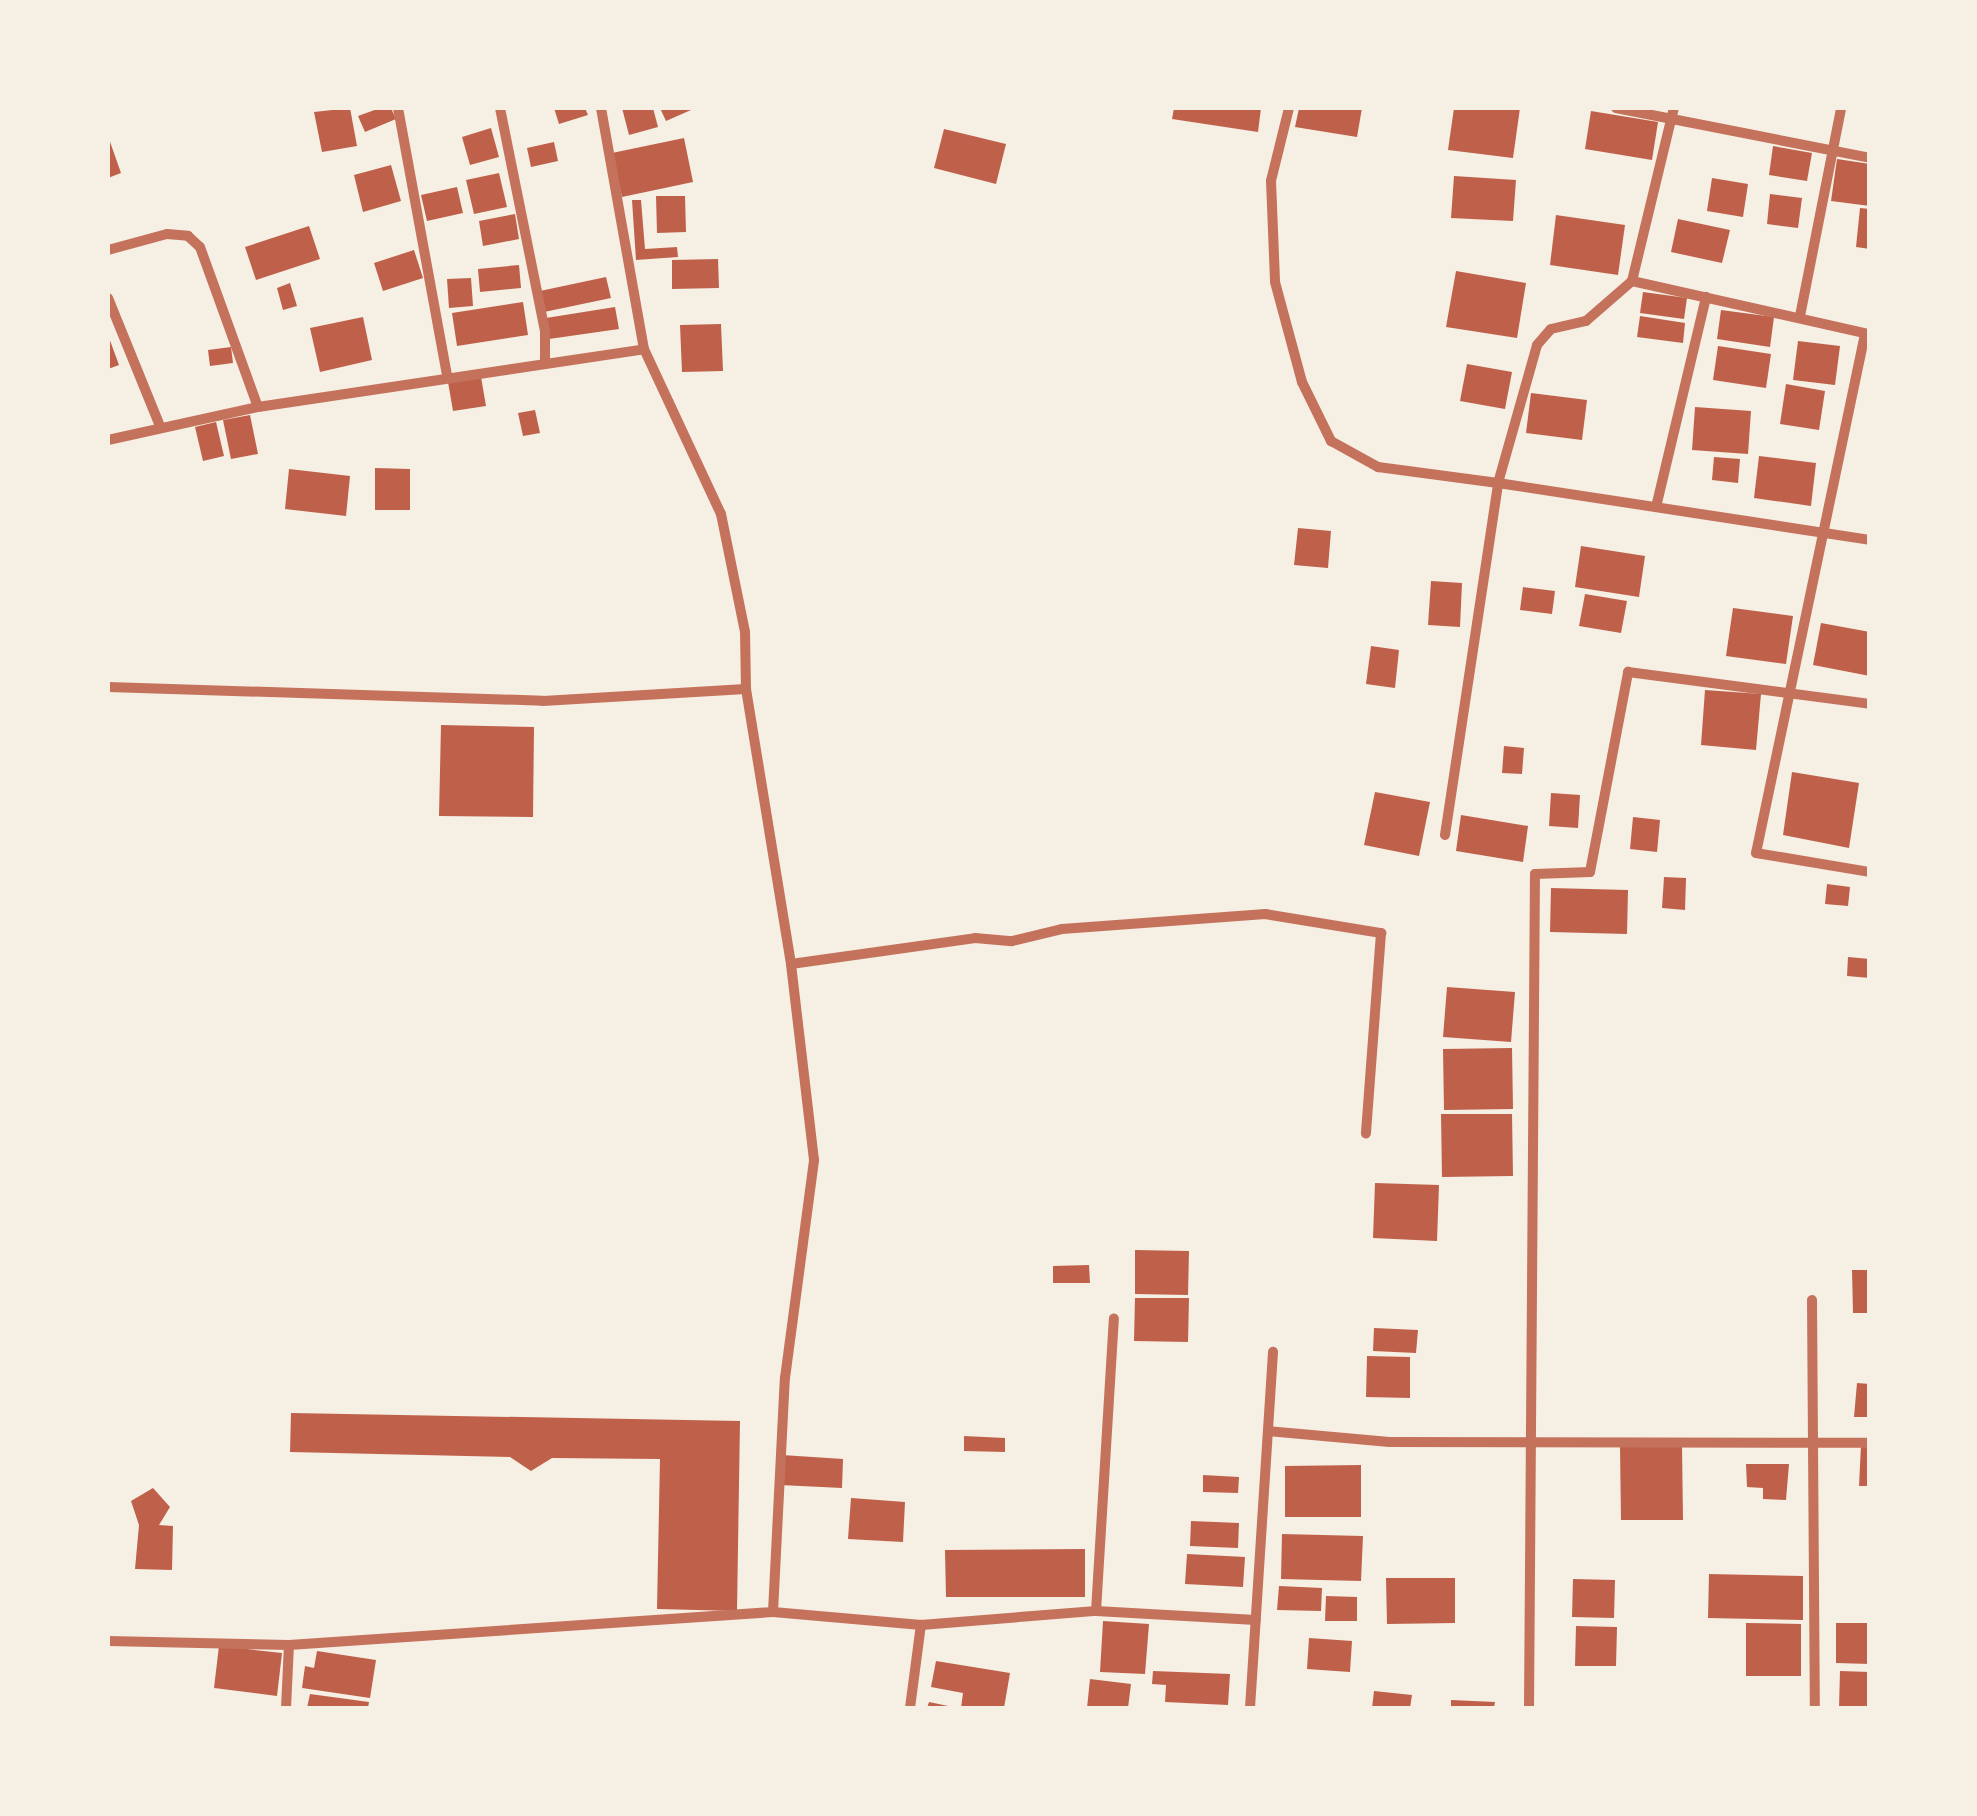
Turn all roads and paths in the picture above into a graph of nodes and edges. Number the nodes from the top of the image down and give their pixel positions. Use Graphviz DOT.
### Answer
graph roads {
  1 [pos="398,108"];
  2 [pos="500,108"];
  3 [pos="602,108"];
  4 [pos="1289,108"];
  5 [pos="1616,108"];
  6 [pos="1840,108"];
  7 [pos="1673,113"];
  8 [pos="1832,152"];
  9 [pos="1870,158"];
  10 [pos="108,250"];
  11 [pos="1632,281"];
  12 [pos="1706,297"];
  13 [pos="108,298"];
  14 [pos="1800,316"];
  15 [pos="1867,334"];
  16 [pos="644,349"];
  17 [pos="545,361"];
  18 [pos="447,376"];
  19 [pos="258,408"];
  20 [pos="160,426"];
  21 [pos="108,440"];
  22 [pos="1498,483"];
  23 [pos="1658,503"];
  24 [pos="1821,531"];
  25 [pos="1870,540"];
  26 [pos="108,687"];
  27 [pos="746,689"];
  28 [pos="1788,690"];
  29 [pos="1870,704"];
  30 [pos="1445,835"];
  31 [pos="1870,872"];
  32 [pos="791,964"];
  33 [pos="1366,1133"];
  34 [pos="1812,1300"];
  35 [pos="1114,1319"];
  36 [pos="1273,1352"];
  37 [pos="1268,1432"];
  38 [pos="1536,1442"];
  39 [pos="1812,1442"];
  40 [pos="1870,1443"];
  41 [pos="1096,1611"];
  42 [pos="773,1612"];
  43 [pos="1256,1620"];
  44 [pos="921,1625"];
  45 [pos="108,1641"];
  46 [pos="289,1644"];
  47 [pos="286,1708"];
  48 [pos="910,1708"];
  49 [pos="1250,1708"];
  50 [pos="1529,1708"];
  51 [pos="1816,1708"];
  1 -- 18 [label="street"];
  2 -- 17 [label="street"];
  3 -- 16 [label="street"];
  4 -- 22 [label="street"];
  5 -- 7 [label="street"];
  6 -- 8 [label="street"];
  7 -- 8 [label="street"];
  7 -- 11 [label="street"];
  8 -- 9 [label="street"];
  8 -- 14 [label="street"];
  10 -- 19 [label="street"];
  11 -- 12 [label="street"];
  11 -- 22 [label="street"];
  12 -- 14 [label="street"];
  12 -- 23 [label="street"];
  13 -- 20 [label="street"];
  14 -- 15 [label="street"];
  15 -- 24 [label="street"];
  16 -- 17 [label="street"];
  16 -- 27 [label="street"];
  17 -- 18 [label="street"];
  18 -- 19 [label="street"];
  19 -- 20 [label="street"];
  20 -- 21 [label="street"];
  22 -- 23 [label="street"];
  22 -- 30 [label="street"];
  23 -- 24 [label="street"];
  24 -- 25 [label="street"];
  24 -- 28 [label="street"];
  26 -- 27 [label="street"];
  27 -- 32 [label="street"];
  28 -- 29 [label="street"];
  28 -- 31 [label="street"];
  28 -- 38 [label="street"];
  32 -- 33 [label="street"];
  32 -- 42 [label="street"];
  34 -- 39 [label="street"];
  35 -- 41 [label="street"];
  36 -- 37 [label="street"];
  37 -- 38 [label="street"];
  37 -- 43 [label="street"];
  38 -- 39 [label="street"];
  38 -- 50 [label="street"];
  39 -- 40 [label="street"];
  39 -- 51 [label="street"];
  41 -- 43 [label="street"];
  41 -- 44 [label="street"];
  42 -- 44 [label="street"];
  42 -- 46 [label="street"];
  43 -- 49 [label="street"];
  44 -- 48 [label="street"];
  45 -- 46 [label="street"];
  46 -- 47 [label="street"];
}
